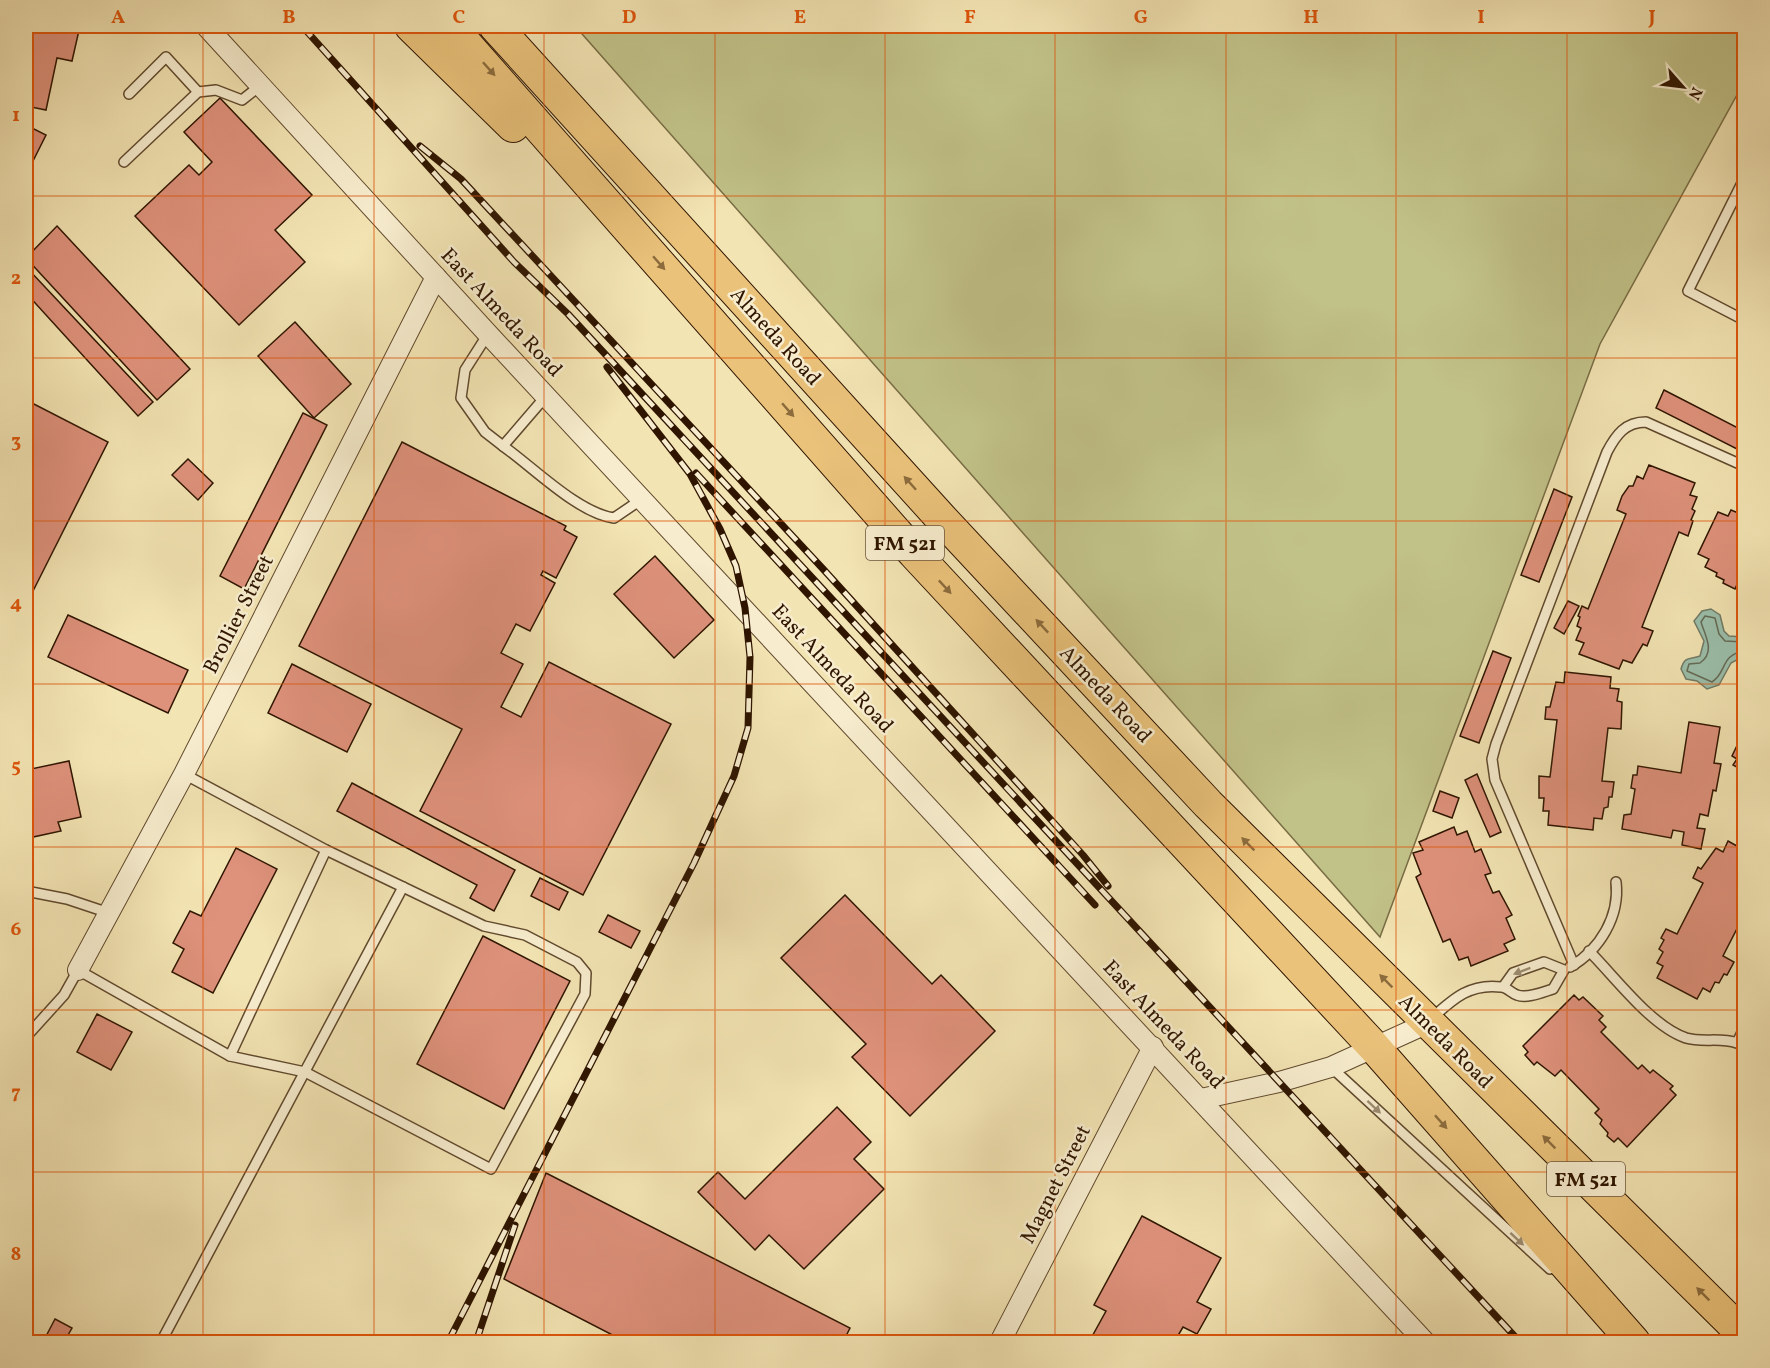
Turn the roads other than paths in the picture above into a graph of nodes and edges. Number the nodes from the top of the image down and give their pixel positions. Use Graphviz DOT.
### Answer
graph roads {
  1 [pos="206,26"];
  2 [pos="411,26"];
  3 [pos="450,26"];
  4 [pos="495,26"];
  5 [pos="516,26"];
  6 [pos="261,86"];
  7 [pos="198,92"];
  8 [pos="129,94"];
  9 [pos="601,140"];
  10 [pos="124,162"];
  11 [pos="1744,179"];
  12 [pos="626,226"];
  13 [pos="436,277"];
  14 [pos="1744,320"];
  15 [pos="488,334"];
  16 [pos="546,396"];
  17 [pos="503,446"];
  18 [pos="1744,466"];
  19 [pos="642,499"];
  20 [pos="184,774"];
  21 [pos="326,850"];
  22 [pos="1616,882"];
  23 [pos="403,887"];
  24 [pos="26,891"];
  25 [pos="109,913"];
  26 [pos="1589,951"];
  27 [pos="1574,965"];
  28 [pos="78,970"];
  29 [pos="1564,970"];
  30 [pos="1503,987"];
  31 [pos="1428,1023"];
  32 [pos="1744,1028"];
  33 [pos="26,1037"];
  34 [pos="1153,1047"];
  35 [pos="1374,1047"];
  36 [pos="230,1056"];
  37 [pos="1331,1067"];
  38 [pos="304,1072"];
  39 [pos="1201,1099"];
  40 [pos="1554,1273"];
  41 [pos="1580,1296"];
  42 [pos="1744,1335"];
  43 [pos="161,1342"];
  44 [pos="1000,1342"];
  45 [pos="1425,1342"];
  46 [pos="1632,1342"];
  1 -- 6 [label="street, East Almeda Road"];
  2 -- 12 [label="main road"];
  3 -- 12 [label="main road, Almeda Road / FM 521, one-way"];
  4 -- 9 [label="main road, Almeda Road / FM 521"];
  5 -- 9 [label="main road"];
  6 -- 7 [label="lane"];
  6 -- 13 [label="street, East Almeda Road"];
  7 -- 8 [label="lane"];
  7 -- 10 [label="lane"];
  31 -- 9 [label="main road, Almeda Road / FM 521, one-way"];
  11 -- 14 [label="lane"];
  12 -- 35 [label="main road, Almeda Road / FM 521, one-way"];
  13 -- 15 [label="street, East Almeda Road"];
  13 -- 20 [label="street, Brollier Street"];
  15 -- 16 [label="street, East Almeda Road"];
  15 -- 17 [label="lane"];
  16 -- 17 [label="lane"];
  16 -- 19 [label="street, East Almeda Road"];
  17 -- 19 [label="lane"];
  18 -- 27 [label="lane"];
  19 -- 34 [label="street, East Almeda Road"];
  20 -- 21 [label="lane"];
  20 -- 25 [label="street, Brollier Street"];
  21 -- 23 [label="lane"];
  21 -- 36 [label="lane"];
  22 -- 26 [label="lane"];
  23 -- 38 [label="lane"];
  23 -- 38 [label="lane"];
  24 -- 25 [label="lane"];
  25 -- 28 [label="street, Brollier Street"];
  26 -- 27 [label="lane"];
  26 -- 32 [label="lane"];
  27 -- 29 [label="lane"];
  28 -- 33 [label="lane"];
  28 -- 36 [label="lane"];
  29 -- 30 [label="lane, one-way"];
  29 -- 30 [label="lane"];
  30 -- 31 [label="lane"];
  31 -- 35 [label="street"];
  42 -- 31 [label="main road, Almeda Road / FM 521, one-way"];
  34 -- 39 [label="street, East Almeda Road"];
  34 -- 44 [label="street, Magnet Street"];
  35 -- 37 [label="street"];
  35 -- 46 [label="main road, Almeda Road / FM 521, one-way"];
  36 -- 38 [label="lane"];
  37 -- 39 [label="street"];
  37 -- 40 [label="lane, one-way"];
  38 -- 43 [label="lane"];
  39 -- 45 [label="street, East Almeda Road"];
  41 -- 46 [label="lane"];
}
